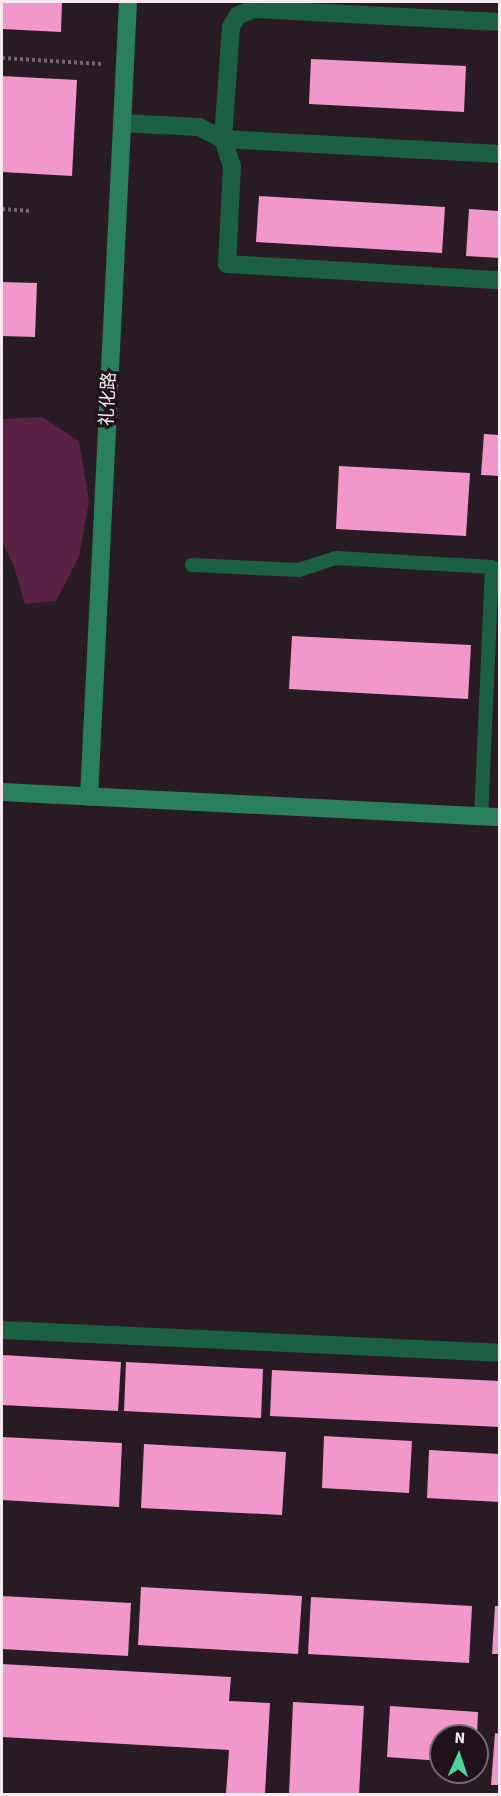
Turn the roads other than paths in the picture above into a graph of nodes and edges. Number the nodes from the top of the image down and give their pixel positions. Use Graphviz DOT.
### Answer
graph roads {
  1 [pos="128,2"];
  2 [pos="500,22"];
  3 [pos="122,123"];
  4 [pos="223,139"];
  5 [pos="500,154"];
  6 [pos="500,280"];
  7 [pos="192,565"];
  8 [pos="2,792"];
  9 [pos="89,797"];
  10 [pos="481,816"];
  11 [pos="500,818"];
  12 [pos="2,1330"];
  13 [pos="500,1353"];
  1 -- 3 [label="street, 礼化路"];
  2 -- 4 [label="street"];
  3 -- 4 [label="street"];
  3 -- 9 [label="street, 礼化路"];
  4 -- 5 [label="street"];
  4 -- 6 [label="street"];
  7 -- 10 [label="lane"];
  8 -- 9 [label="street"];
  9 -- 10 [label="street"];
  10 -- 11 [label="street"];
  12 -- 13 [label="street"];
}
